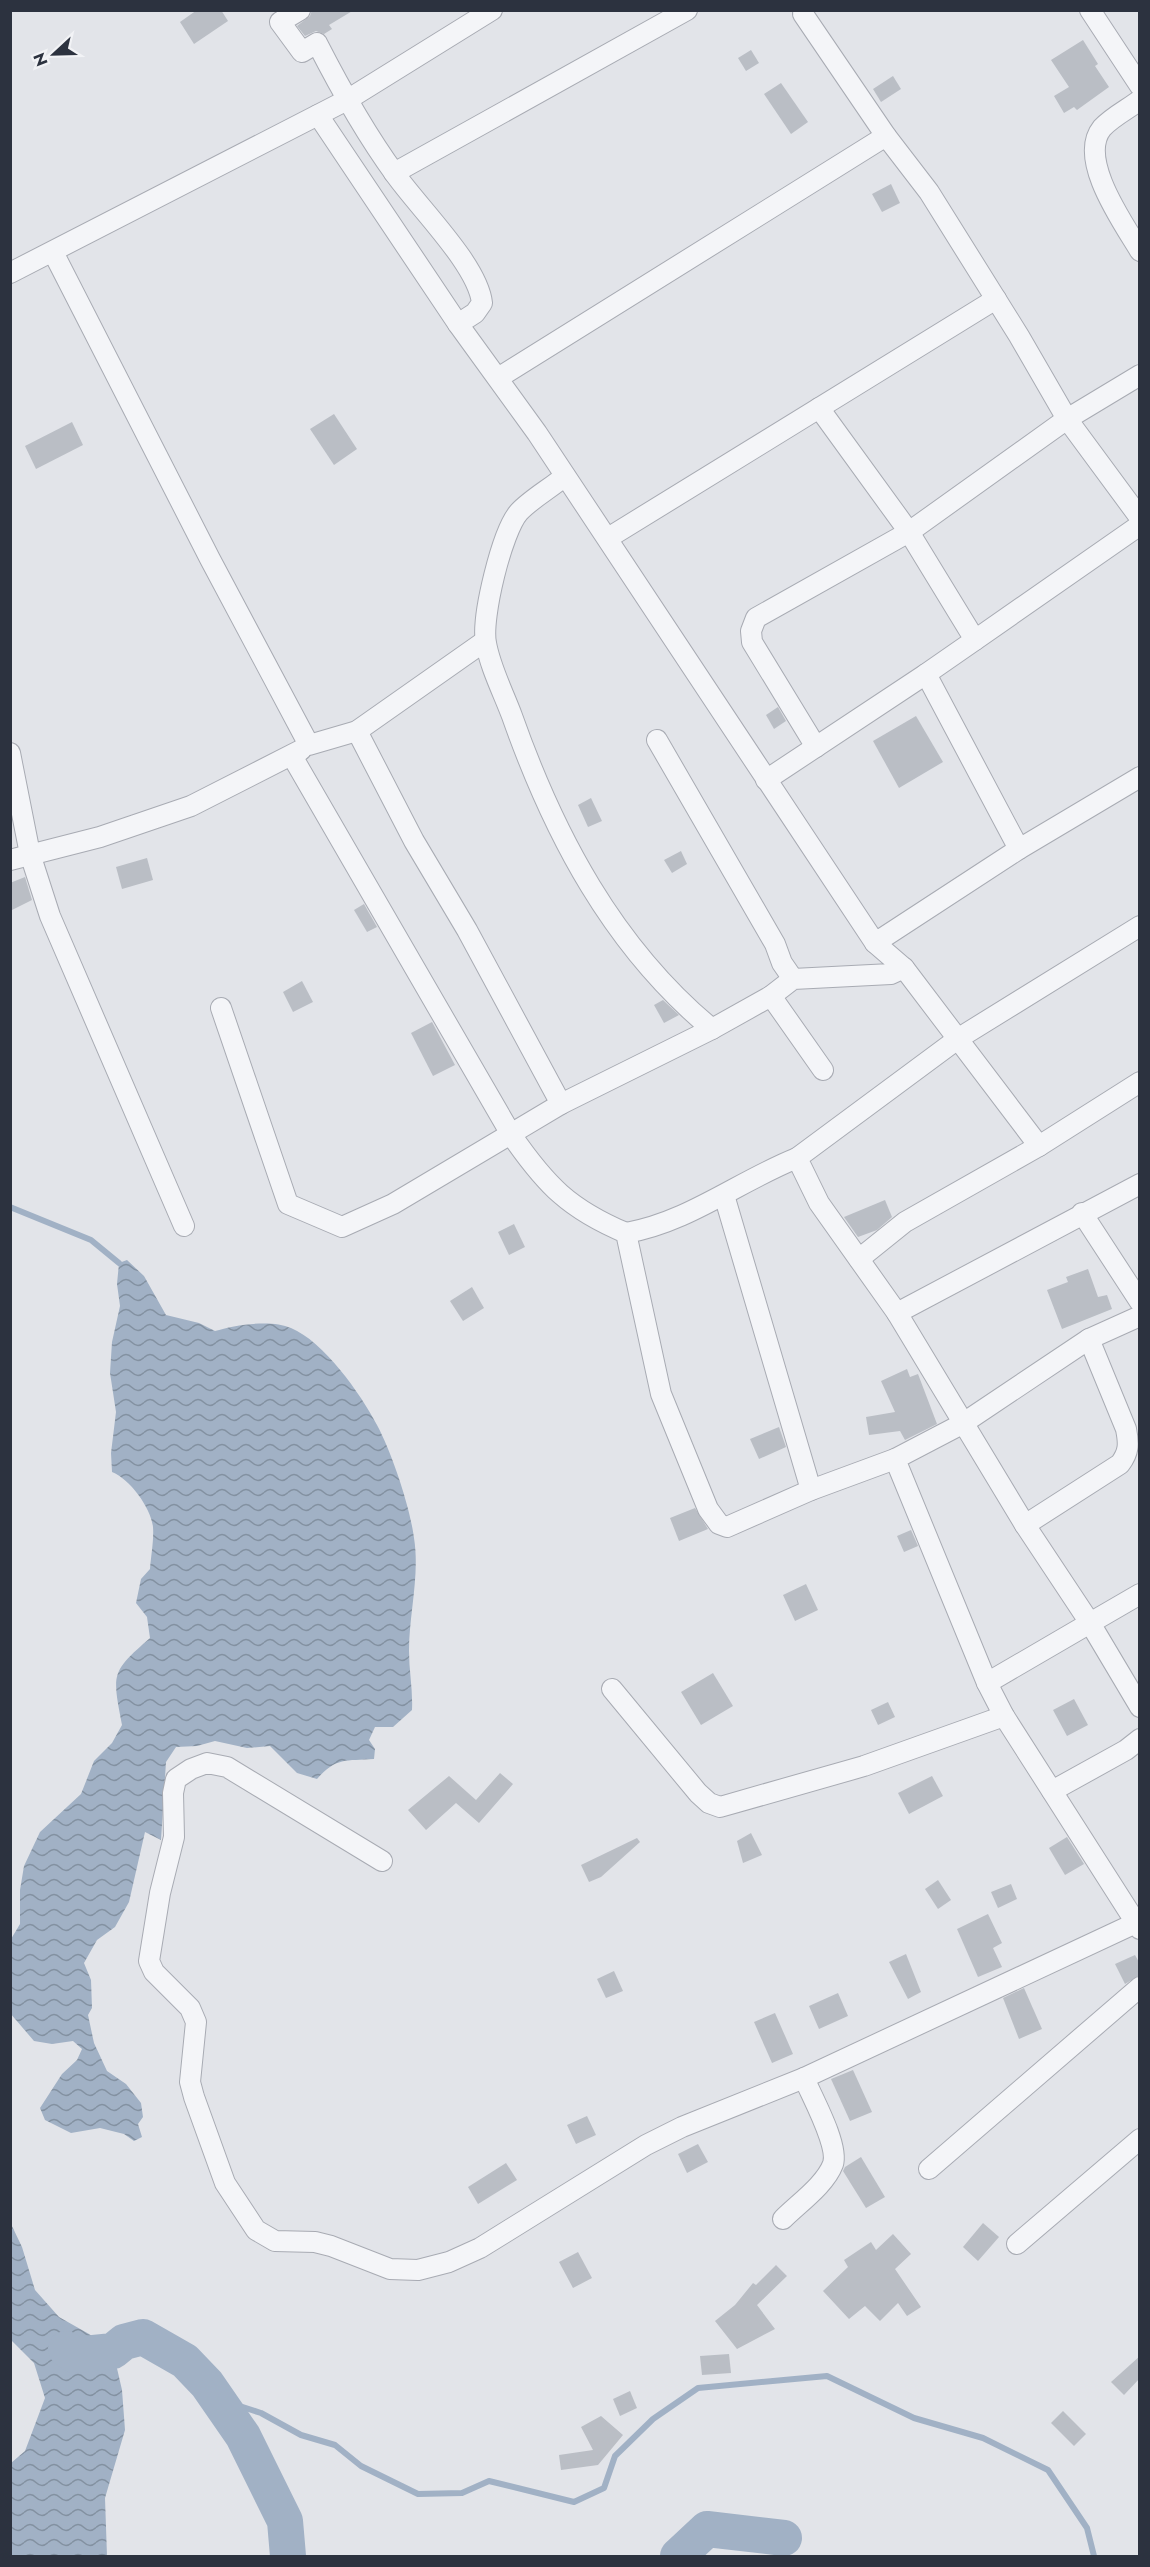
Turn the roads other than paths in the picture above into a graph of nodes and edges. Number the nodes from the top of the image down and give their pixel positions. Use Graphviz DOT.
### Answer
graph roads {
  1 [pos="300,10"];
  2 [pos="492,10"];
  3 [pos="687,10"];
  4 [pos="1090,10"];
  5 [pos="803,14"];
  6 [pos="1140,86"];
  7 [pos="347,100"];
  8 [pos="1140,100"];
  9 [pos="318,115"];
  10 [pos="886,136"];
  11 [pos="393,173"];
  12 [pos="1140,251"];
  13 [pos="53,252"];
  14 [pos="10,273"];
  15 [pos="996,299"];
  16 [pos="458,324"];
  17 [pos="1140,375"];
  18 [pos="498,378"];
  19 [pos="819,408"];
  20 [pos="1067,419"];
  21 [pos="565,476"];
  22 [pos="1140,518"];
  23 [pos="1140,525"];
  24 [pos="909,532"];
  25 [pos="608,538"];
  26 [pos="975,640"];
  27 [pos="485,641"];
  28 [pos="926,674"];
  29 [pos="357,731"];
  30 [pos="657,740"];
  31 [pos="309,745"];
  32 [pos="816,747"];
  33 [pos="10,753"];
  34 [pos="292,756"];
  35 [pos="1140,777"];
  36 [pos="766,780"];
  37 [pos="1019,849"];
  38 [pos="30,854"];
  39 [pos="10,860"];
  40 [pos="1140,926"];
  41 [pos="874,943"];
  42 [pos="904,968"];
  43 [pos="793,979"];
  44 [pos="771,996"];
  45 [pos="221,1008"];
  46 [pos="712,1029"];
  47 [pos="959,1038"];
  48 [pos="823,1070"];
  49 [pos="1140,1082"];
  50 [pos="561,1104"];
  51 [pos="512,1136"];
  52 [pos="1039,1146"];
  53 [pos="797,1158"];
  54 [pos="1140,1184"];
  55 [pos="724,1195"];
  56 [pos="1082,1213"];
  57 [pos="184,1226"];
  58 [pos="626,1233"];
  59 [pos="859,1259"];
  60 [pos="1140,1302"];
  61 [pos="897,1313"];
  62 [pos="1140,1316"];
  63 [pos="1089,1339"];
  64 [pos="962,1424"];
  65 [pos="895,1459"];
  66 [pos="811,1490"];
  67 [pos="1025,1525"];
  68 [pos="1140,1594"];
  69 [pos="1090,1623"];
  70 [pos="987,1683"];
  71 [pos="612,1689"];
  72 [pos="1140,1707"];
  73 [pos="1004,1716"];
  74 [pos="1140,1739"];
  75 [pos="1052,1791"];
  76 [pos="381,1861"];
  77 [pos="1139,1924"];
  78 [pos="1140,1987"];
  79 [pos="804,2078"];
  80 [pos="1140,2139"];
  81 [pos="929,2169"];
  82 [pos="783,2219"];
  83 [pos="1017,2244"];
  1 -- 7 [label="street"];
  2 -- 7 [label="street"];
  3 -- 11 [label="street"];
  4 -- 6 [label="street"];
  5 -- 10 [label="street"];
  7 -- 9 [label="street"];
  7 -- 11 [label="street"];
  8 -- 12 [label="street"];
  9 -- 13 [label="street"];
  9 -- 16 [label="street"];
  10 -- 15 [label="street"];
  10 -- 18 [label="street"];
  11 -- 16 [label="street"];
  13 -- 14 [label="street"];
  13 -- 31 [label="street"];
  15 -- 19 [label="street"];
  15 -- 20 [label="street"];
  16 -- 18 [label="street"];
  17 -- 20 [label="street"];
  18 -- 21 [label="street"];
  19 -- 24 [label="street"];
  19 -- 25 [label="street"];
  20 -- 22 [label="street"];
  20 -- 24 [label="street"];
  21 -- 25 [label="street"];
  21 -- 27 [label="street"];
  23 -- 26 [label="street"];
  24 -- 26 [label="street"];
  24 -- 32 [label="street"];
  25 -- 36 [label="street"];
  26 -- 28 [label="street"];
  27 -- 29 [label="street"];
  27 -- 46 [label="street"];
  28 -- 32 [label="street"];
  28 -- 37 [label="street"];
  29 -- 31 [label="street"];
  29 -- 50 [label="street"];
  30 -- 43 [label="street"];
  31 -- 34 [label="street"];
  32 -- 36 [label="street"];
  33 -- 38 [label="street"];
  34 -- 38 [label="street"];
  34 -- 51 [label="street"];
  35 -- 37 [label="street"];
  36 -- 41 [label="street"];
  37 -- 41 [label="street"];
  38 -- 39 [label="street"];
  38 -- 57 [label="street"];
  40 -- 47 [label="street"];
  41 -- 42 [label="street"];
  42 -- 43 [label="street"];
  42 -- 47 [label="street"];
  43 -- 44 [label="street"];
  44 -- 46 [label="street"];
  44 -- 48 [label="street"];
  45 -- 51 [label="street"];
  46 -- 50 [label="street"];
  47 -- 52 [label="street"];
  47 -- 53 [label="street"];
  49 -- 52 [label="street"];
  50 -- 51 [label="street"];
  51 -- 58 [label="street"];
  52 -- 59 [label="street"];
  53 -- 55 [label="street"];
  53 -- 59 [label="street"];
  54 -- 56 [label="street"];
  55 -- 58 [label="street"];
  55 -- 66 [label="street"];
  56 -- 60 [label="street"];
  56 -- 61 [label="street"];
  58 -- 66 [label="street"];
  59 -- 61 [label="street"];
  61 -- 64 [label="street"];
  62 -- 63 [label="street"];
  63 -- 64 [label="street"];
  63 -- 67 [label="street"];
  64 -- 65 [label="street"];
  64 -- 67 [label="street"];
  65 -- 66 [label="street"];
  65 -- 70 [label="street"];
  67 -- 69 [label="street"];
  68 -- 69 [label="street"];
  69 -- 70 [label="street"];
  69 -- 72 [label="street"];
  70 -- 73 [label="street"];
  71 -- 73 [label="street"];
  73 -- 75 [label="street"];
  74 -- 75 [label="street"];
  75 -- 77 [label="street"];
  76 -- 79 [label="street"];
  77 -- 79 [label="street"];
  78 -- 81 [label="street"];
  79 -- 82 [label="street"];
  80 -- 83 [label="street"];
}
